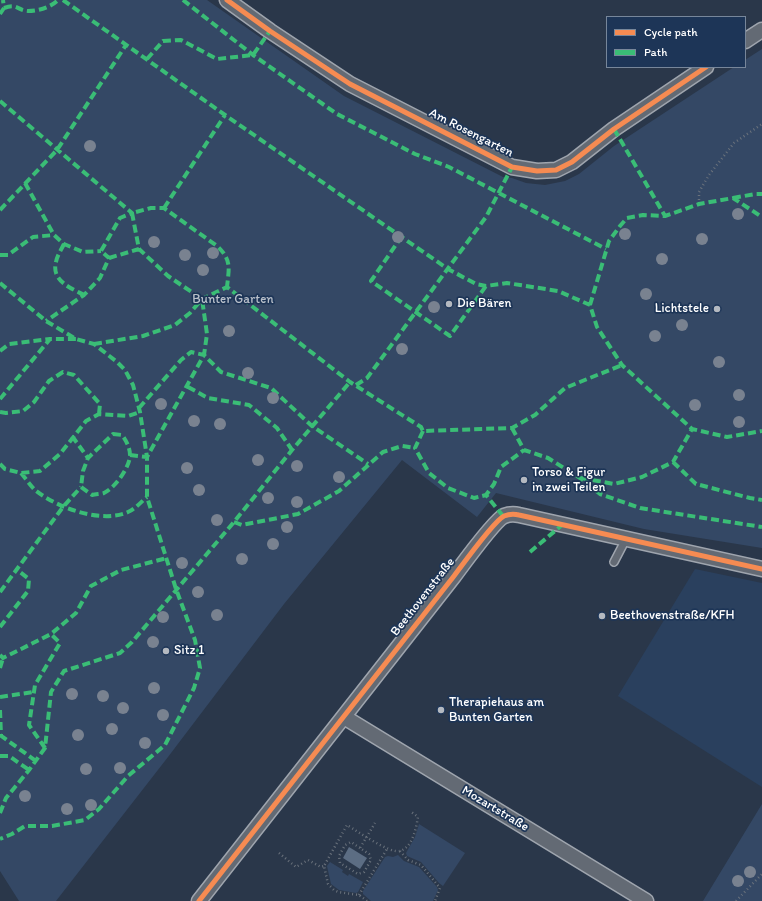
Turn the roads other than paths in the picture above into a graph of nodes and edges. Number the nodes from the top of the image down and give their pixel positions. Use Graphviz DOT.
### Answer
graph roads {
  1 [pos="227,0"];
  2 [pos="762,30"];
  3 [pos="746,40"];
  4 [pos="705,68"];
  5 [pos="626,539"];
  6 [pos="614,562"];
  7 [pos="762,569"];
  8 [pos="344,717"];
  9 [pos="199,901"];
  10 [pos="646,901"];
  1 -- 4 [label="street, Am Rosengarten"];
  2 -- 3 [label="street"];
  5 -- 6 [label="lane"];
  5 -- 7 [label="street, Beethovenstraße"];
  5 -- 8 [label="street, Beethovenstraße"];
  8 -- 9 [label="street, Beethovenstraße"];
  8 -- 10 [label="street, Mozartstraße"];
}
